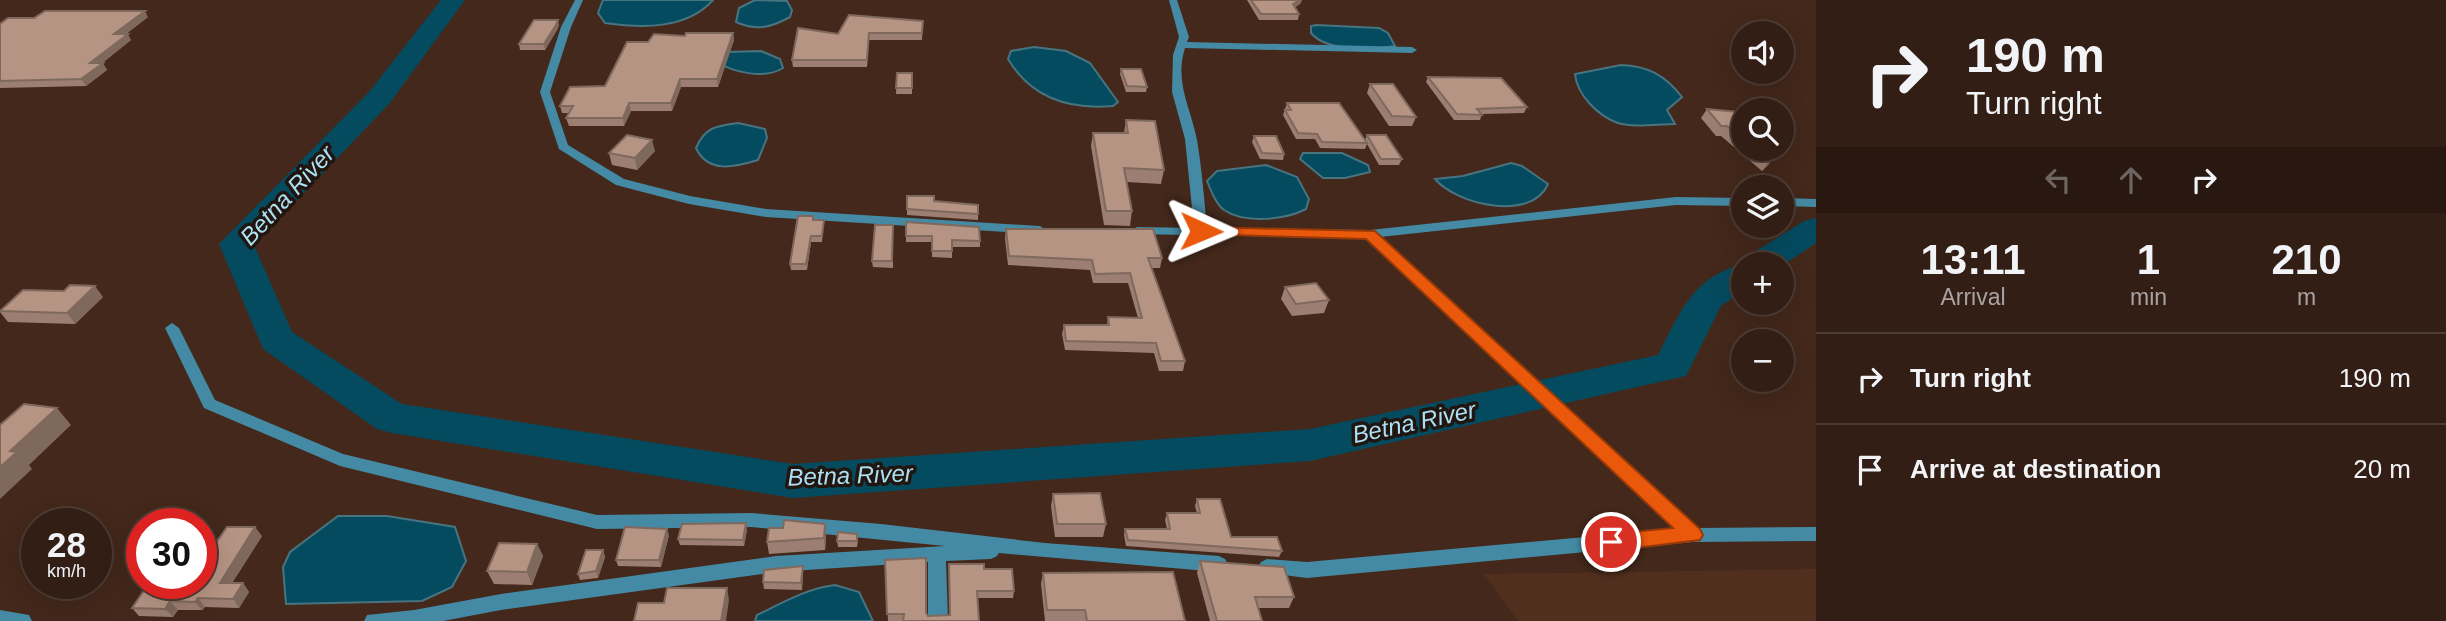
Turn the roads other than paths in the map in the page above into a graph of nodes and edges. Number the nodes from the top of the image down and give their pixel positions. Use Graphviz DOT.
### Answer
graph roads {
  1 [pos="579,0"];
  2 [pos="1173,0"];
  3 [pos="1181,45"];
  4 [pos="1412,50"];
  5 [pos="1731,202"];
  6 [pos="1794,202"];
  7 [pos="1816,203"];
  8 [pos="1059,230"];
  9 [pos="1126,230"];
  10 [pos="1201,231"];
  11 [pos="1370,234"];
  12 [pos="172,328"];
  13 [pos="1816,534"];
  14 [pos="1693,535"];
  15 [pos="1045,551"];
  16 [pos="937,554"];
  17 [pos="0,618"];
  18 [pos="22,621"];
  19 [pos="374,621"];
  20 [pos="938,621"];
  1 -- 8 [label="street"];
  2 -- 3 [label="street"];
  3 -- 4 [label="street"];
  3 -- 10 [label="street"];
  5 -- 11 [label="street"];
  6 -- 7 [label="street"];
  9 -- 10 [label="street"];
  10 -- 11 [label="street"];
  11 -- 14 [label="street"];
  12 -- 15 [label="street"];
  13 -- 14 [label="street"];
  14 -- 15 [label="street"];
  15 -- 16 [label="street"];
  16 -- 19 [label="street"];
  16 -- 20 [label="street"];
  17 -- 18 [label="street"];
}
